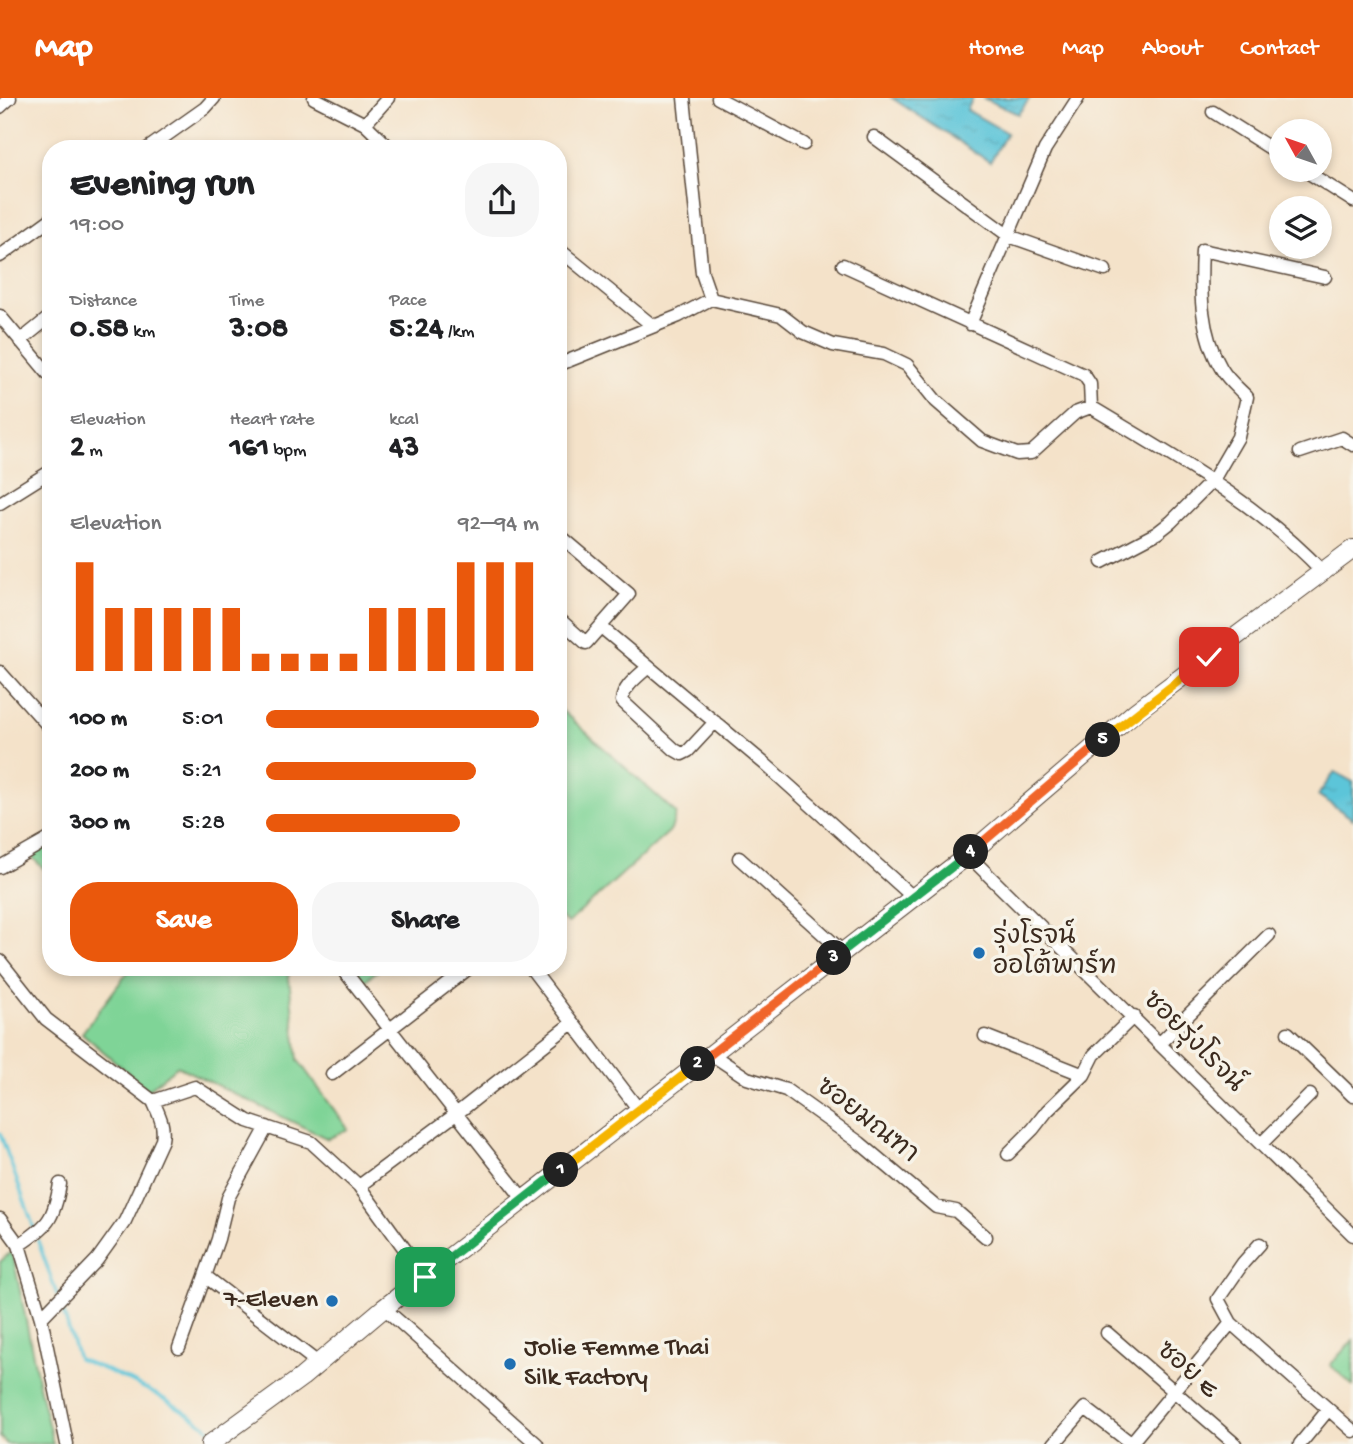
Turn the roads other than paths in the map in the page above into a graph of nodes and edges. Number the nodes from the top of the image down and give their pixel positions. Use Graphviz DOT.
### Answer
graph roads {
  1 [pos="10,98"];
  2 [pos="214,98"];
  3 [pos="314,98"];
  4 [pos="388,98"];
  5 [pos="684,98"];
  6 [pos="718,98"];
  7 [pos="1078,98"];
  8 [pos="0,107"];
  9 [pos="1213,112"];
  10 [pos="365,124"];
  11 [pos="874,137"];
  12 [pos="161,140"];
  13 [pos="382,140"];
  14 [pos="804,144"];
  15 [pos="1269,147"];
  16 [pos="1323,182"];
  17 [pos="1353,201"];
  18 [pos="42,226"];
  19 [pos="1009,236"];
  20 [pos="0,256"];
  21 [pos="567,256"];
  22 [pos="843,265"];
  23 [pos="1105,270"];
  24 [pos="1325,277"];
  25 [pos="711,299"];
  26 [pos="0,316"];
  27 [pos="42,323"];
  28 [pos="970,324"];
  29 [pos="653,326"];
  30 [pos="20,341"];
  31 [pos="567,361"];
  32 [pos="42,367"];
  33 [pos="1091,407"];
  34 [pos="1353,444"];
  35 [pos="1300,452"];
  36 [pos="42,477"];
  37 [pos="1213,480"];
  38 [pos="0,503"];
  39 [pos="567,542"];
  40 [pos="1353,548"];
  41 [pos="1102,562"];
  42 [pos="1323,572"];
  43 [pos="567,626"];
  44 [pos="601,626"];
  45 [pos="649,667"];
  46 [pos="0,672"];
  47 [pos="42,719"];
  48 [pos="715,722"];
  49 [pos="42,843"];
  50 [pos="968,855"];
  51 [pos="739,859"];
  52 [pos="0,867"];
  53 [pos="913,897"];
  54 [pos="1269,935"];
  55 [pos="843,952"];
  56 [pos="0,961"];
  57 [pos="349,976"];
  58 [pos="458,976"];
  59 [pos="537,976"];
  60 [pos="1134,1016"];
  61 [pos="572,1023"];
  62 [pos="391,1028"];
  63 [pos="1288,1033"];
  64 [pos="985,1036"];
  65 [pos="1160,1043"];
  66 [pos="711,1054"];
  67 [pos="332,1074"];
  68 [pos="1084,1074"];
  69 [pos="1310,1095"];
  70 [pos="1353,1096"];
  71 [pos="153,1101"];
  72 [pos="639,1110"];
  73 [pos="456,1114"];
  74 [pos="267,1127"];
  75 [pos="1261,1144"];
  76 [pos="1008,1154"];
  77 [pos="60,1184"];
  78 [pos="359,1186"];
  79 [pos="524,1200"];
  80 [pos="0,1219"];
  81 [pos="1351,1228"];
  82 [pos="986,1237"];
  83 [pos="1260,1244"];
  84 [pos="19,1245"];
  85 [pos="205,1276"];
  86 [pos="425,1277"];
  87 [pos="384,1308"];
  88 [pos="40,1318"];
  89 [pos="1231,1323"];
  90 [pos="1107,1333"];
  91 [pos="179,1348"];
  92 [pos="318,1363"];
  93 [pos="1174,1391"];
  94 [pos="1328,1409"];
  95 [pos="1353,1431"];
  96 [pos="67,1444"];
  97 [pos="210,1444"];
  98 [pos="537,1444"];
  99 [pos="1054,1444"];
  100 [pos="1131,1444"];
  101 [pos="1234,1444"];
  102 [pos="1300,1444"];
  1 -- 8 [label="street"];
  2 -- 12 [label="street"];
  3 -- 10 [label="street"];
  4 -- 10 [label="street"];
  5 -- 25 [label="street"];
  6 -- 14 [label="street"];
  7 -- 19 [label="street"];
  9 -- 15 [label="street"];
  10 -- 13 [label="street"];
  11 -- 19 [label="street"];
  16 -- 17 [label="street"];
  18 -- 20 [label="street"];
  19 -- 23 [label="street"];
  19 -- 28 [label="street"];
  21 -- 29 [label="street"];
  22 -- 28 [label="street"];
  24 -- 37 [label="street"];
  25 -- 29 [label="street"];
  25 -- 33 [label="street"];
  26 -- 30 [label="street"];
  27 -- 30 [label="street"];
  28 -- 33 [label="street"];
  29 -- 31 [label="street"];
  30 -- 32 [label="street"];
  33 -- 37 [label="street"];
  34 -- 35 [label="street"];
  36 -- 38 [label="street"];
  37 -- 41 [label="street"];
  37 -- 42 [label="street"];
  39 -- 44 [label="street"];
  40 -- 42 [label="main road"];
  42 -- 50 [label="main road"];
  43 -- 44 [label="street"];
  44 -- 45 [label="street"];
  45 -- 48 [label="street"];
  45 -- 48 [label="street"];
  46 -- 47 [label="street"];
  48 -- 53 [label="street"];
  49 -- 52 [label="street"];
  50 -- 53 [label="main road"];
  50 -- 60 [label="street, ซอยรุ่งโรจน์"];
  51 -- 55 [label="street"];
  53 -- 55 [label="main road"];
  54 -- 65 [label="street"];
  55 -- 66 [label="main road"];
  56 -- 71 [label="street"];
  57 -- 62 [label="street"];
  58 -- 62 [label="street"];
  59 -- 61 [label="street"];
  60 -- 65 [label="street, ซอยรุ่งโรจน์"];
  60 -- 68 [label="street"];
  61 -- 72 [label="street"];
  61 -- 73 [label="street"];
  62 -- 67 [label="street"];
  62 -- 73 [label="street"];
  63 -- 70 [label="street"];
  64 -- 68 [label="street"];
  65 -- 75 [label="street, ซอยรุ่งโรจน์"];
  66 -- 72 [label="main road"];
  66 -- 82 [label="street, ซอยมณฑา"];
  68 -- 76 [label="street"];
  69 -- 75 [label="street"];
  71 -- 74 [label="street"];
  71 -- 88 [label="street"];
  72 -- 79 [label="main road"];
  73 -- 78 [label="street"];
  73 -- 79 [label="street"];
  74 -- 78 [label="street"];
  74 -- 85 [label="street"];
  75 -- 81 [label="street, ซอยรุ่งโรจน์"];
  77 -- 84 [label="street"];
  78 -- 86 [label="street"];
  79 -- 86 [label="main road"];
  80 -- 84 [label="street"];
  83 -- 89 [label="street"];
  84 -- 88 [label="street"];
  85 -- 91 [label="street"];
  85 -- 92 [label="street"];
  86 -- 87 [label="main road"];
  87 -- 92 [label="main road"];
  87 -- 98 [label="street"];
  88 -- 96 [label="street"];
  89 -- 93 [label="street"];
  89 -- 94 [label="street"];
  90 -- 93 [label="street, ซอย E"];
  92 -- 97 [label="main road"];
  93 -- 100 [label="street"];
  93 -- 101 [label="street, ซอย E"];
  94 -- 95 [label="street"];
  94 -- 102 [label="street"];
  99 -- 100 [label="street"];
}
